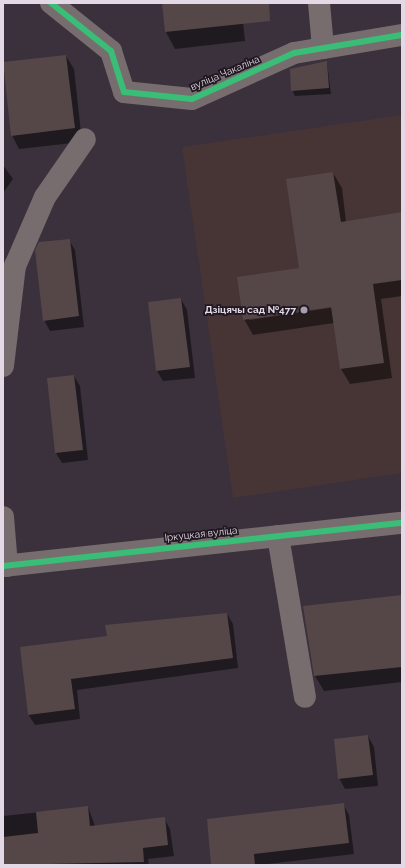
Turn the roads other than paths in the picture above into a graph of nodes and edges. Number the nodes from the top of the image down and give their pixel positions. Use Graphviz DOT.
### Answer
graph roads {
  1 [pos="51,3"];
  2 [pos="319,3"];
  3 [pos="402,35"];
  4 [pos="323,48"];
  5 [pos="85,139"];
  6 [pos="3,366"];
  7 [pos="3,517"];
  8 [pos="402,523"];
  9 [pos="278,536"];
  10 [pos="5,566"];
  11 [pos="305,697"];
  1 -- 4 [label="street, вуліца Чакаліна"];
  2 -- 4 [label="street"];
  3 -- 4 [label="street, вуліца Чакаліна"];
  5 -- 6 [label="street"];
  7 -- 10 [label="street"];
  8 -- 9 [label="street, Іркуцкая вуліца"];
  9 -- 10 [label="street, Іркуцкая вуліца"];
  9 -- 11 [label="street"];
}
